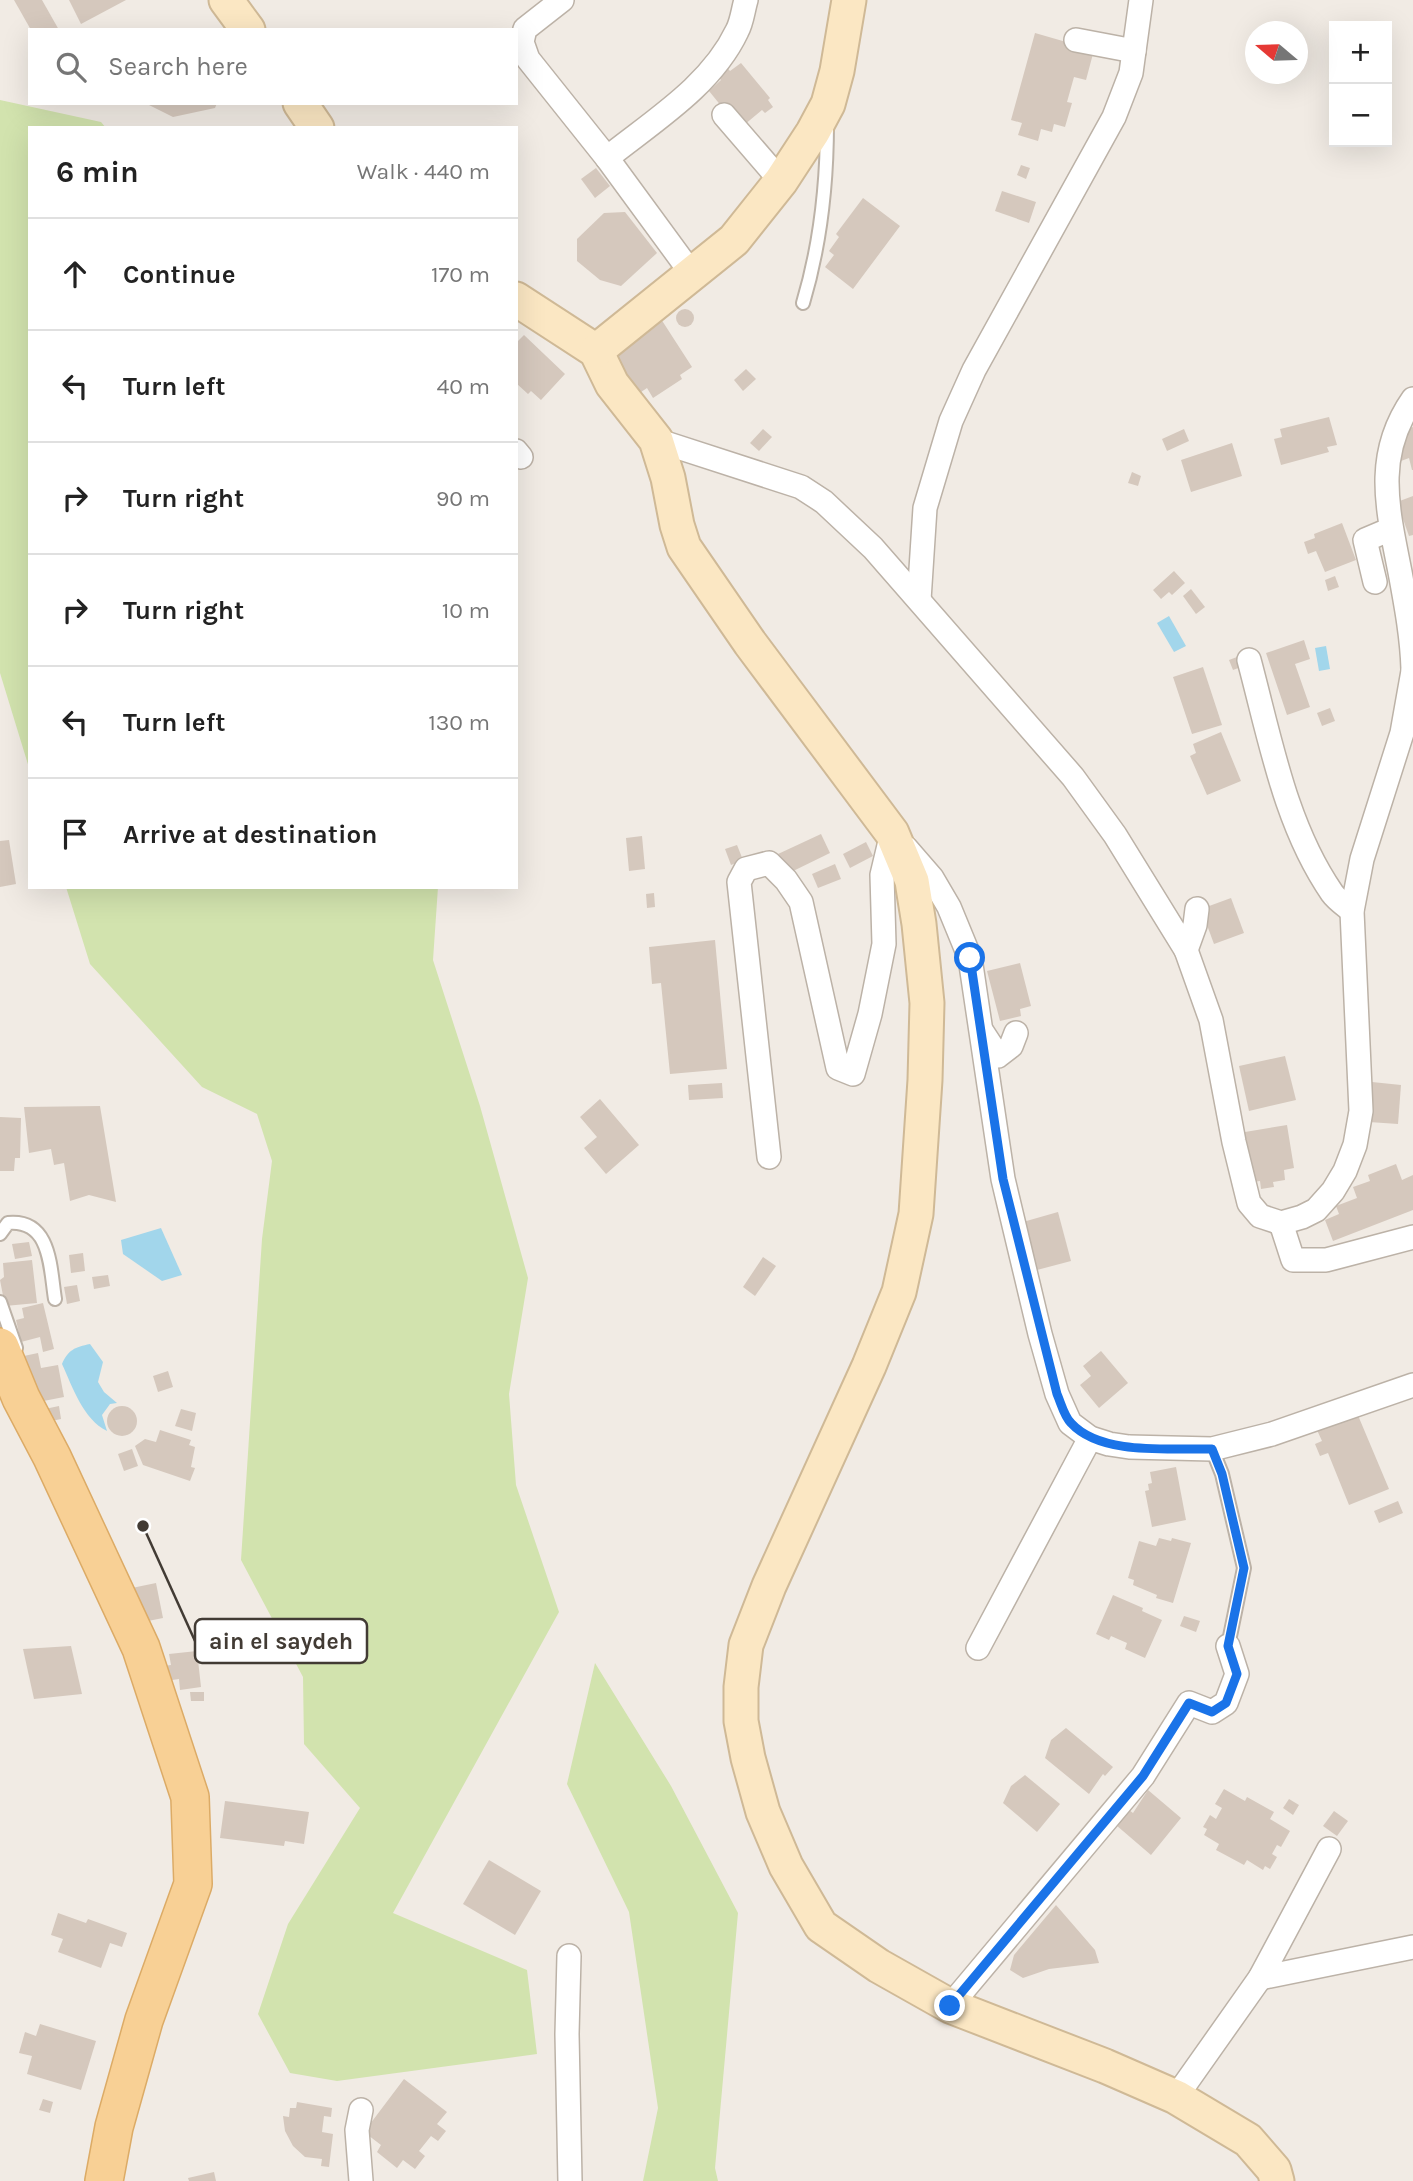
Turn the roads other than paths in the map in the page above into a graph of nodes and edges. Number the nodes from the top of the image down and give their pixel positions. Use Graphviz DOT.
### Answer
graph roads {
  1 [pos="226,0"];
  2 [pos="562,0"];
  3 [pos="746,0"];
  4 [pos="849,0"];
  5 [pos="1141,0"];
  6 [pos="247,28"];
  7 [pos="1076,40"];
  8 [pos="1134,51"];
  9 [pos="828,104"];
  10 [pos="301,105"];
  11 [pos="724,116"];
  12 [pos="316,126"];
  13 [pos="607,158"];
  14 [pos="781,181"];
  15 [pos="692,274"];
  16 [pos="518,300"];
  17 [pos="803,303"];
  18 [pos="596,351"];
  19 [pos="1413,399"];
  20 [pos="656,440"];
  21 [pos="1391,529"];
  22 [pos="1375,582"];
  23 [pos="919,600"];
  24 [pos="1249,660"];
  25 [pos="1413,670"];
  26 [pos="892,833"];
  27 [pos="1197,909"];
  28 [pos="1352,911"];
  29 [pos="1186,950"];
  30 [pos="981,1031"];
  31 [pos="1016,1032"];
  32 [pos="768,1157"];
  33 [pos="1281,1223"];
  34 [pos="0,1234"];
  35 [pos="1413,1237"];
  36 [pos="55,1299"];
  37 [pos="0,1302"];
  38 [pos="3,1353"];
  39 [pos="1413,1385"];
  40 [pos="1090,1438"];
  41 [pos="1212,1449"];
  42 [pos="1228,1646"];
  43 [pos="978,1648"];
  44 [pos="1329,1849"];
  45 [pos="1413,1947"];
  46 [pos="569,1956"];
  47 [pos="1259,1978"];
  48 [pos="950,2006"];
  49 [pos="1176,2097"];
  50 [pos="361,2110"];
  51 [pos="104,2181"];
  52 [pos="361,2181"];
  53 [pos="570,2181"];
  54 [pos="1277,2181"];
  1 -- 6 [label="street"];
  2 -- 13 [label="street"];
  3 -- 13 [label="street"];
  4 -- 9 [label="street"];
  5 -- 8 [label="street"];
  7 -- 8 [label="street"];
  8 -- 23 [label="street"];
  9 -- 14 [label="street"];
  9 -- 17 [label="lane"];
  10 -- 12 [label="street"];
  11 -- 14 [label="street"];
  13 -- 15 [label="street"];
  14 -- 15 [label="street"];
  15 -- 18 [label="street"];
  16 -- 18 [label="street"];
  18 -- 20 [label="street"];
  19 -- 21 [label="street"];
  20 -- 23 [label="street"];
  20 -- 26 [label="street"];
  21 -- 22 [label="street"];
  21 -- 25 [label="street"];
  23 -- 29 [label="street"];
  24 -- 28 [label="street"];
  25 -- 28 [label="street"];
  26 -- 30 [label="street"];
  26 -- 32 [label="street"];
  26 -- 48 [label="street"];
  27 -- 29 [label="street"];
  28 -- 33 [label="street"];
  29 -- 33 [label="street"];
  30 -- 31 [label="street"];
  30 -- 40 [label="street"];
  33 -- 35 [label="street"];
  34 -- 36 [label="lane"];
  37 -- 38 [label="lane"];
  38 -- 51 [label="main road"];
  39 -- 41 [label="street"];
  40 -- 41 [label="street"];
  40 -- 43 [label="street"];
  41 -- 42 [label="lane"];
  42 -- 48 [label="street"];
  44 -- 47 [label="street"];
  45 -- 47 [label="street"];
  46 -- 53 [label="street"];
  47 -- 49 [label="street"];
  48 -- 49 [label="street"];
  49 -- 54 [label="street"];
  50 -- 52 [label="street"];
}
